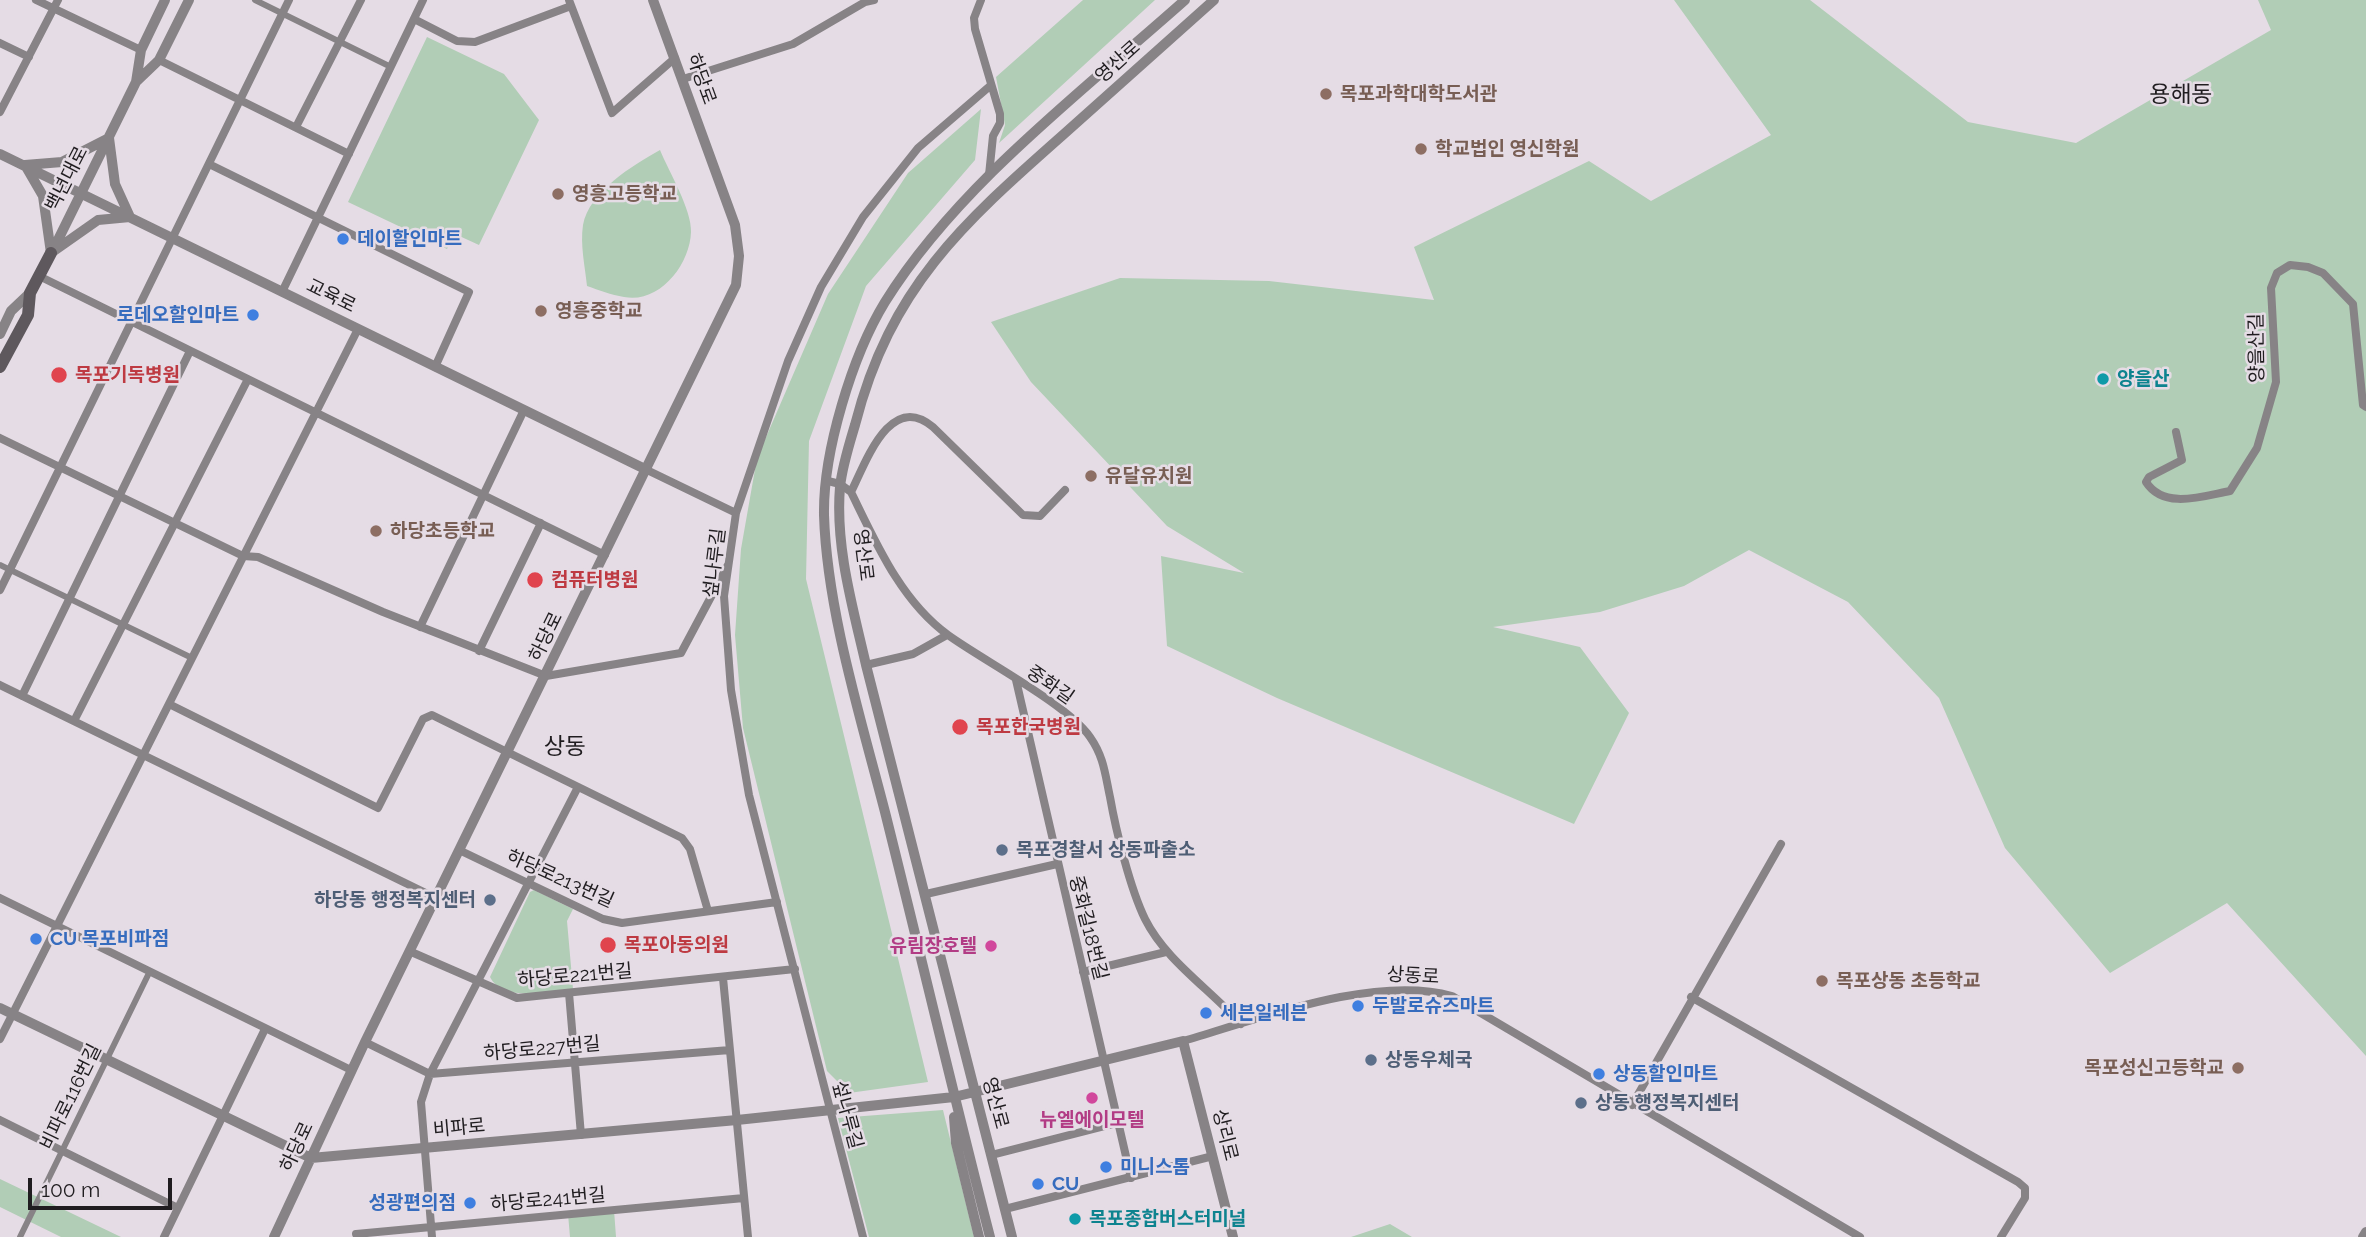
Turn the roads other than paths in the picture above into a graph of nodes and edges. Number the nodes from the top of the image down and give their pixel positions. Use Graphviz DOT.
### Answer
graph roads {
  1 [pos="36,0"];
  2 [pos="58,0"];
  3 [pos="165,0"];
  4 [pos="189,0"];
  5 [pos="255,0"];
  6 [pos="289,0"];
  7 [pos="361,0"];
  8 [pos="424,0"];
  9 [pos="653,0"];
  10 [pos="874,0"];
  11 [pos="981,0"];
  12 [pos="1185,0"];
  13 [pos="1214,0"];
  14 [pos="570,3"];
  15 [pos="54,9"];
  16 [pos="282,14"];
  17 [pos="414,19"];
  18 [pos="340,42"];
  19 [pos="0,43"];
  20 [pos="141,50"];
  21 [pos="29,57"];
  22 [pos="675,58"];
  23 [pos="159,60"];
  24 [pos="391,67"];
  25 [pos="682,79"];
  26 [pos="135,82"];
  27 [pos="990,86"];
  28 [pos="240,101"];
  29 [pos="0,112"];
  30 [pos="296,127"];
  31 [pos="109,138"];
  32 [pos="349,153"];
  33 [pos="0,154"];
  34 [pos="209,163"];
  35 [pos="25,165"];
  36 [pos="989,175"];
  37 [pos="81,193"];
  38 [pos="130,217"];
  39 [pos="319,217"];
  40 [pos="172,238"];
  41 [pos="51,253"];
  42 [pos="39,276"];
  43 [pos="282,292"];
  44 [pos="30,293"];
  45 [pos="131,322"];
  46 [pos="358,329"];
  47 [pos="0,334"];
  48 [pos="190,351"];
  49 [pos="435,366"];
  50 [pos="0,367"];
  51 [pos="248,379"];
  52 [pos="2366,407"];
  53 [pos="524,410"];
  54 [pos="316,412"];
  55 [pos="2176,432"];
  56 [pos="0,438"];
  57 [pos="60,466"];
  58 [pos="647,470"];
  59 [pos="828,481"];
  60 [pos="840,484"];
  61 [pos="1065,491"];
  62 [pos="851,492"];
  63 [pos="120,495"];
  64 [pos="484,495"];
  65 [pos="736,513"];
  66 [pos="175,523"];
  67 [pos="541,523"];
  68 [pos="605,555"];
  69 [pos="243,556"];
  70 [pos="730,562"];
  71 [pos="0,565"];
  72 [pos="10,570"];
  73 [pos="0,590"];
  74 [pos="69,599"];
  75 [pos="123,625"];
  76 [pos="421,628"];
  77 [pos="947,635"];
  78 [pos="479,651"];
  79 [pos="192,658"];
  80 [pos="866,665"];
  81 [pos="546,676"];
  82 [pos="1016,680"];
  83 [pos="0,685"];
  84 [pos="22,696"];
  85 [pos="169,704"];
  86 [pos="74,721"];
  87 [pos="508,752"];
  88 [pos="143,755"];
  89 [pos="578,787"];
  90 [pos="1781,844"];
  91 [pos="459,850"];
  92 [pos="1057,864"];
  93 [pos="530,884"];
  94 [pos="926,894"];
  95 [pos="0,898"];
  96 [pos="436,898"];
  97 [pos="777,902"];
  98 [pos="708,911"];
  99 [pos="57,925"];
  100 [pos="409,951"];
  101 [pos="1166,952"];
  102 [pos="795,969"];
  103 [pos="150,971"];
  104 [pos="1083,972"];
  105 [pos="723,978"];
  106 [pos="478,984"];
  107 [pos="569,993"];
  108 [pos="1691,997"];
  109 [pos="0,1008"];
  110 [pos="13,1014"];
  111 [pos="1241,1024"];
  112 [pos="265,1029"];
  113 [pos="0,1039"];
  114 [pos="1183,1041"];
  115 [pos="365,1042"];
  116 [pos="730,1050"];
  117 [pos="107,1060"];
  118 [pos="1103,1060"];
  119 [pos="575,1062"];
  120 [pos="351,1070"];
  121 [pos="430,1074"];
  122 [pos="974,1094"];
  123 [pos="954,1097"];
  124 [pos="1632,1105"];
  125 [pos="829,1109"];
  126 [pos="222,1116"];
  127 [pos="0,1120"];
  128 [pos="737,1120"];
  129 [pos="1116,1123"];
  130 [pos="581,1135"];
  131 [pos="424,1149"];
  132 [pos="62,1151"];
  133 [pos="991,1155"];
  134 [pos="1213,1156"];
  135 [pos="311,1158"];
  136 [pos="1130,1178"];
  137 [pos="744,1198"];
  138 [pos="178,1208"];
  139 [pos="1005,1209"];
  140 [pos="431,1227"];
  141 [pos="2366,1232"];
  142 [pos="356,1234"];
  143 [pos="20,1237"];
  144 [pos="164,1237"];
  145 [pos="274,1237"];
  146 [pos="432,1237"];
  147 [pos="748,1237"];
  148 [pos="863,1237"];
  149 [pos="979,1237"];
  150 [pos="990,1237"];
  151 [pos="1012,1237"];
  152 [pos="1233,1237"];
  153 [pos="1860,1237"];
  154 [pos="2001,1237"];
  155 [pos="2363,1237"];
  1 -- 15 [label="street"];
  2 -- 15 [label="street"];
  3 -- 20 [label="street, 백년대로"];
  4 -- 23 [label="street, 백년대로"];
  5 -- 16 [label="street"];
  6 -- 16 [label="street"];
  7 -- 18 [label="street"];
  8 -- 17 [label="street"];
  9 -- 22 [label="street, 하당로"];
  10 -- 25 [label="street"];
  11 -- 27 [label="street"];
  12 -- 36 [label="street, 영산로"];
  13 -- 60 [label="street, 영산로"];
  14 -- 17 [label="street"];
  14 -- 22 [label="street"];
  15 -- 20 [label="street"];
  15 -- 21 [label="street"];
  16 -- 18 [label="street"];
  16 -- 28 [label="street"];
  17 -- 24 [label="street"];
  18 -- 24 [label="street"];
  18 -- 30 [label="street"];
  19 -- 21 [label="street"];
  20 -- 26 [label="street, 백년대로"];
  21 -- 29 [label="street"];
  22 -- 25 [label="street, 하당로"];
  23 -- 26 [label="street, 백년대로"];
  23 -- 28 [label="street"];
  24 -- 32 [label="street"];
  25 -- 58 [label="street, 하당로"];
  26 -- 31 [label="street, 백년대로"];
  27 -- 36 [label="street"];
  27 -- 65 [label="street, 섶나루길"];
  28 -- 30 [label="street"];
  28 -- 34 [label="street"];
  30 -- 32 [label="street"];
  31 -- 35 [label="street"];
  31 -- 37 [label="street, 백년대로"];
  31 -- 38 [label="street"];
  32 -- 39 [label="street"];
  33 -- 35 [label="street, 교육로"];
  34 -- 39 [label="street"];
  34 -- 40 [label="street"];
  35 -- 37 [label="street, 교육로"];
  35 -- 41 [label="street"];
  36 -- 59 [label="street, 영산로"];
  37 -- 38 [label="street, 교육로"];
  37 -- 41 [label="street, 백년대로"];
  38 -- 40 [label="street, 교육로"];
  38 -- 41 [label="street"];
  39 -- 43 [label="street"];
  39 -- 49 [label="street"];
  40 -- 43 [label="street, 교육로"];
  40 -- 45 [label="street"];
  41 -- 42 [label="main road, 백년대로"];
  42 -- 44 [label="main road, 백년대로"];
  42 -- 45 [label="street"];
  43 -- 46 [label="street, 교육로"];
  44 -- 47 [label="street, 백년대로"];
  44 -- 50 [label="main road, 백년대로"];
  45 -- 48 [label="street"];
  45 -- 57 [label="street"];
  46 -- 49 [label="street, 교육로"];
  46 -- 54 [label="street"];
  48 -- 51 [label="street"];
  48 -- 63 [label="street"];
  49 -- 53 [label="street, 교육로"];
  51 -- 54 [label="street"];
  51 -- 66 [label="street"];
  52 -- 55 [label="street, 양을산길"];
  53 -- 58 [label="street, 교육로"];
  53 -- 64 [label="street"];
  54 -- 64 [label="street"];
  54 -- 69 [label="street"];
  56 -- 57 [label="street"];
  57 -- 63 [label="street"];
  57 -- 72 [label="street"];
  58 -- 65 [label="street"];
  58 -- 68 [label="street, 하당로"];
  59 -- 60 [label="street, 중화길"];
  59 -- 123 [label="street, 영산로"];
  60 -- 62 [label="street, 중화길"];
  60 -- 80 [label="street, 영산로"];
  61 -- 62 [label="street"];
  62 -- 77 [label="street, 중화길"];
  63 -- 66 [label="street"];
  63 -- 74 [label="street"];
  64 -- 67 [label="street"];
  64 -- 76 [label="street"];
  65 -- 70 [label="street, 섶나루길"];
  66 -- 69 [label="street"];
  66 -- 75 [label="street"];
  67 -- 68 [label="street"];
  67 -- 78 [label="street"];
  68 -- 81 [label="street, 하당로"];
  69 -- 76 [label="street"];
  69 -- 79 [label="street"];
  70 -- 81 [label="street"];
  70 -- 97 [label="street, 섶나루길"];
  71 -- 72 [label="street"];
  72 -- 73 [label="street"];
  72 -- 74 [label="street"];
  74 -- 75 [label="street"];
  74 -- 84 [label="street"];
  75 -- 79 [label="street"];
  75 -- 86 [label="street"];
  76 -- 78 [label="street"];
  77 -- 80 [label="street"];
  77 -- 82 [label="street, 중화길"];
  78 -- 81 [label="street"];
  79 -- 85 [label="street"];
  80 -- 94 [label="street, 영산로"];
  81 -- 87 [label="street, 하당로"];
  82 -- 92 [label="street, 중화길18번길"];
  82 -- 101 [label="street, 중화길"];
  83 -- 84 [label="street"];
  84 -- 86 [label="street"];
  85 -- 87 [label="street"];
  85 -- 88 [label="street"];
  86 -- 88 [label="street"];
  87 -- 89 [label="street"];
  87 -- 91 [label="street, 하당로"];
  88 -- 96 [label="street"];
  88 -- 99 [label="street"];
  89 -- 93 [label="street"];
  89 -- 98 [label="street"];
  90 -- 108 [label="street"];
  91 -- 93 [label="street, 하당로213번길"];
  91 -- 96 [label="street, 하당로"];
  92 -- 94 [label="street"];
  92 -- 104 [label="street, 중화길18번길"];
  93 -- 98 [label="street, 하당로213번길"];
  93 -- 106 [label="street"];
  94 -- 122 [label="street, 영산로"];
  95 -- 99 [label="street"];
  96 -- 100 [label="street, 하당로"];
  97 -- 98 [label="street, 하당로213번길"];
  97 -- 102 [label="street, 섶나루길"];
  99 -- 103 [label="street"];
  99 -- 110 [label="street"];
  100 -- 106 [label="street, 하당로221번길"];
  100 -- 115 [label="street, 하당로"];
  101 -- 104 [label="street"];
  101 -- 111 [label="street, 중화길"];
  102 -- 105 [label="street, 하당로221번길"];
  102 -- 125 [label="street, 섶나루길"];
  103 -- 112 [label="street"];
  103 -- 117 [label="street, 비파로116번길"];
  104 -- 118 [label="street, 중화길18번길"];
  105 -- 107 [label="street, 하당로221번길"];
  105 -- 116 [label="street"];
  106 -- 107 [label="street, 하당로221번길"];
  106 -- 121 [label="street"];
  107 -- 119 [label="street"];
  108 -- 124 [label="street"];
  108 -- 154 [label="street"];
  109 -- 110 [label="street, 비파로"];
  110 -- 113 [label="street"];
  110 -- 117 [label="street, 비파로"];
  111 -- 114 [label="street, 상동로"];
  111 -- 124 [label="street, 상동로"];
  112 -- 120 [label="street"];
  112 -- 126 [label="street"];
  114 -- 118 [label="street, 상동로"];
  114 -- 134 [label="street, 상리로"];
  115 -- 120 [label="street, 하당로"];
  115 -- 121 [label="street"];
  116 -- 119 [label="street, 하당로227번길"];
  116 -- 128 [label="street"];
  117 -- 126 [label="street, 비파로"];
  117 -- 132 [label="street, 비파로116번길"];
  118 -- 122 [label="street, 상동로"];
  118 -- 129 [label="street, 중화길18번길"];
  119 -- 121 [label="street, 하당로227번길"];
  119 -- 130 [label="street"];
  120 -- 135 [label="street, 하당로"];
  121 -- 131 [label="street"];
  122 -- 123 [label="street, 상동로"];
  122 -- 133 [label="street, 영산로"];
  123 -- 125 [label="street, 비파로"];
  123 -- 149 [label="street"];
  123 -- 150 [label="street, 영산로"];
  124 -- 153 [label="street, 상동로"];
  125 -- 128 [label="street, 비파로"];
  125 -- 148 [label="street, 섶나루길"];
  126 -- 135 [label="street, 비파로"];
  126 -- 138 [label="street"];
  127 -- 132 [label="street"];
  128 -- 130 [label="street, 비파로"];
  128 -- 137 [label="street"];
  129 -- 133 [label="street"];
  129 -- 136 [label="street, 중화길18번길"];
  130 -- 131 [label="street, 비파로"];
  131 -- 135 [label="street, 비파로"];
  131 -- 140 [label="street"];
  132 -- 138 [label="street"];
  132 -- 143 [label="street, 비파로116번길"];
  133 -- 139 [label="street, 영산로"];
  134 -- 136 [label="street"];
  134 -- 152 [label="street, 상리로"];
  135 -- 145 [label="street, 하당로"];
  136 -- 139 [label="street"];
  137 -- 140 [label="street, 하당로241번길"];
  137 -- 147 [label="street"];
  138 -- 144 [label="street"];
  139 -- 151 [label="street, 영산로"];
  140 -- 142 [label="street, 하당로241번길"];
  140 -- 146 [label="street"];
  141 -- 155 [label="street"];
}
